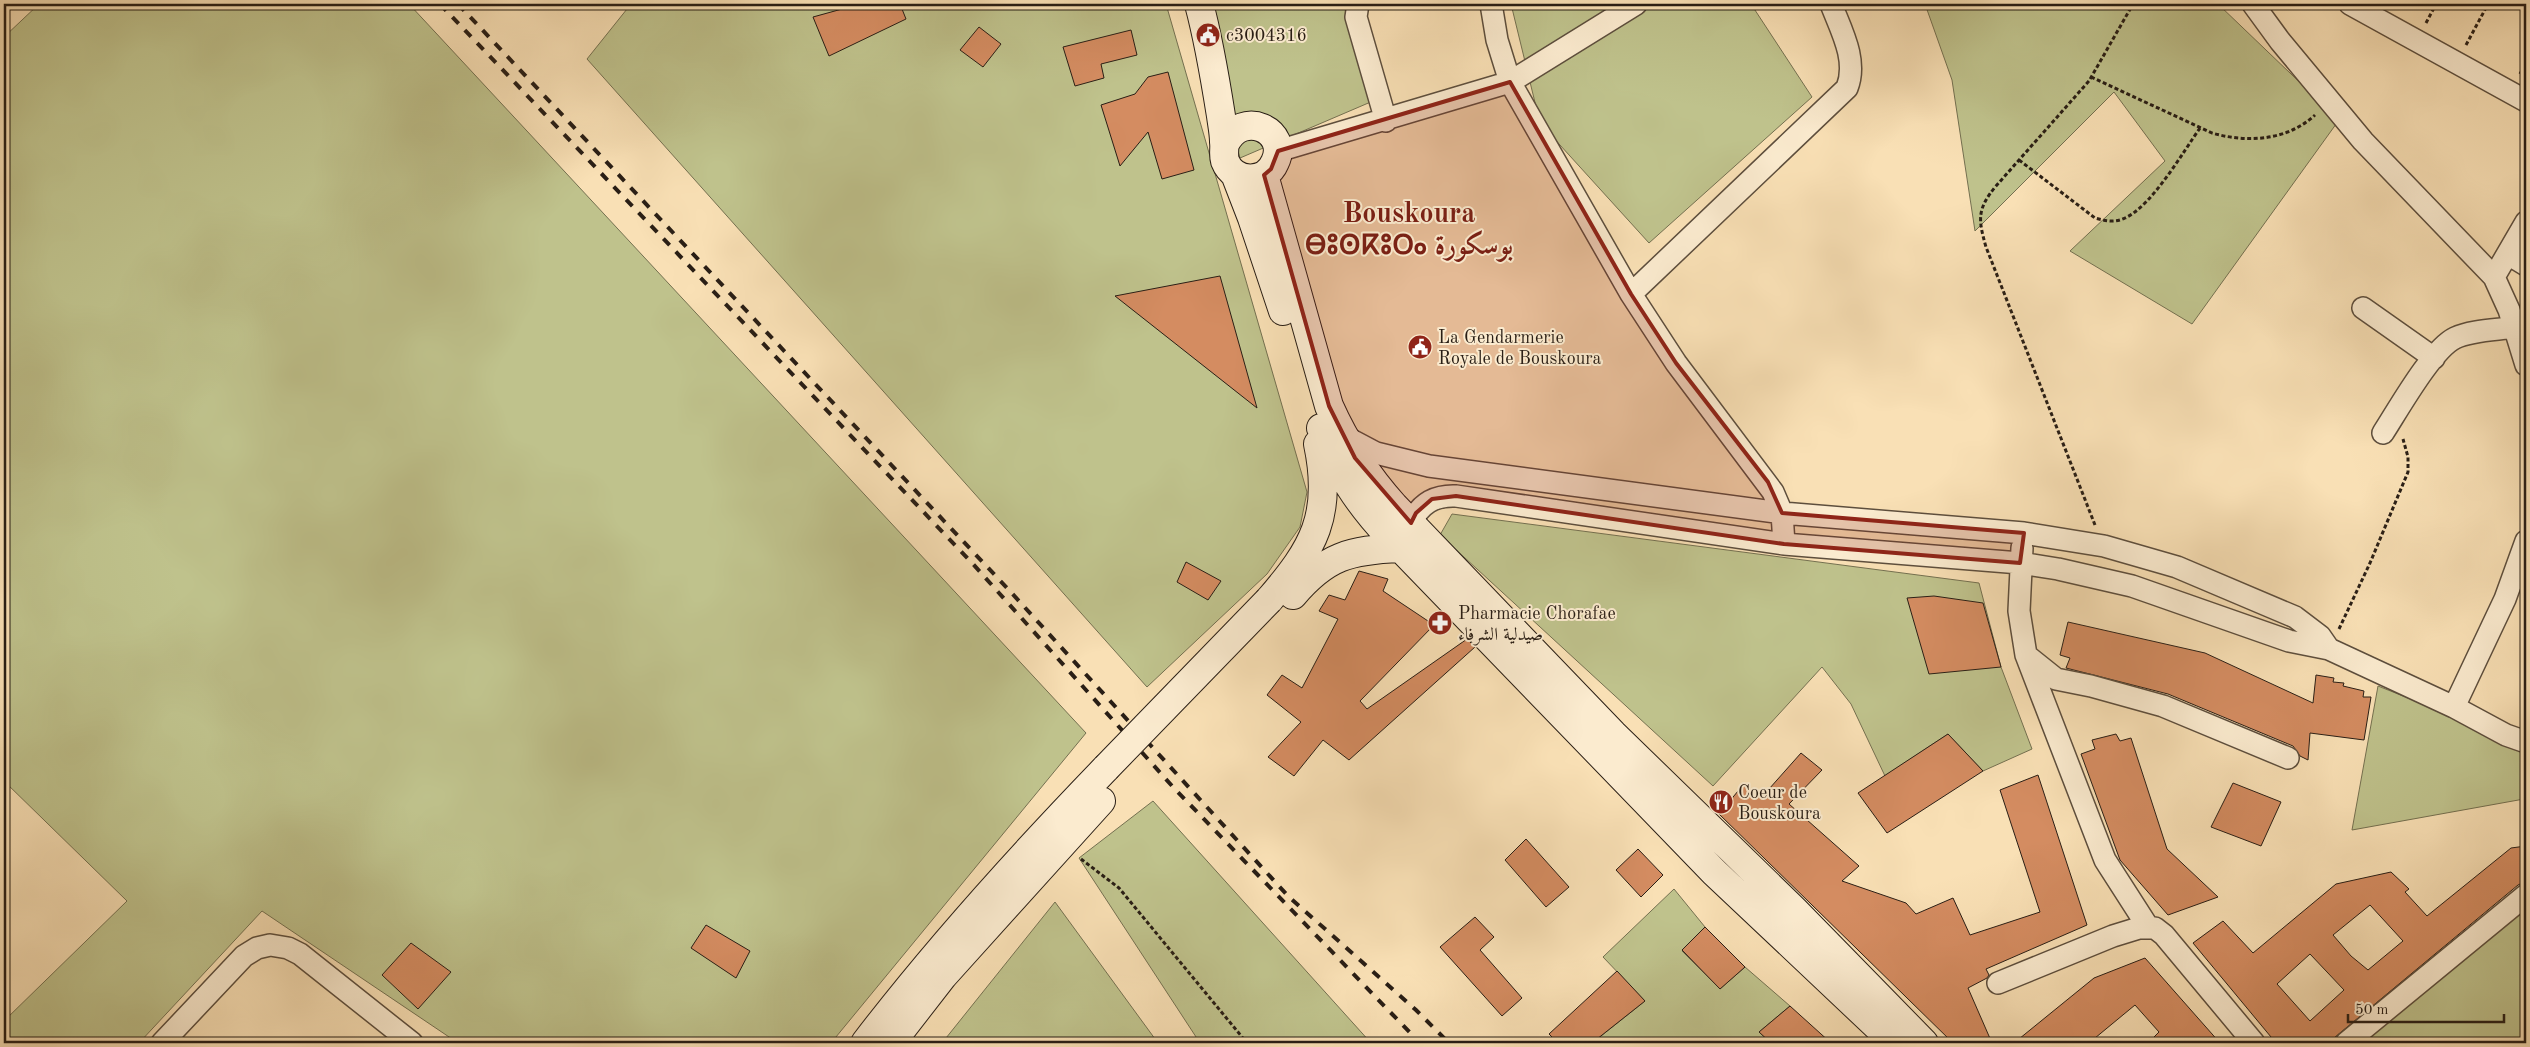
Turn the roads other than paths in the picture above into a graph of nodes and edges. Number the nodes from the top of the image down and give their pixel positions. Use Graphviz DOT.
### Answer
graph roads {
  1 [pos="1199,4"];
  2 [pos="1358,4"];
  3 [pos="1491,4"];
  4 [pos="1636,4"];
  5 [pos="1831,4"];
  6 [pos="2253,4"];
  7 [pos="2350,4"];
  8 [pos="1212,52"];
  9 [pos="1510,82"];
  10 [pos="2526,101"];
  11 [pos="1386,121"];
  12 [pos="1250,125"];
  13 [pos="1224,144"];
  14 [pos="1278,151"];
  15 [pos="1235,174"];
  16 [pos="1264,176"];
  17 [pos="2526,222"];
  18 [pos="2508,254"];
  19 [pos="2526,265"];
  20 [pos="2494,277"];
  21 [pos="1631,294"];
  22 [pos="2363,308"];
  23 [pos="2516,327"];
  24 [pos="2434,358"];
  25 [pos="2526,365"];
  26 [pos="1307,391"];
  27 [pos="2388,425"];
  28 [pos="1342,434"];
  29 [pos="1429,466"];
  30 [pos="1432,499"];
  31 [pos="1782,513"];
  32 [pos="1411,523"];
  33 [pos="2024,533"];
  34 [pos="2526,541"];
  35 [pos="1784,544"];
  36 [pos="1400,548"];
  37 [pos="2020,563"];
  38 [pos="1274,606"];
  39 [pos="2329,649"];
  40 [pos="2026,655"];
  41 [pos="2454,707"];
  42 [pos="2526,742"];
  43 [pos="2288,758"];
  44 [pos="1113,775"];
  45 [pos="2526,895"];
  46 [pos="2148,927"];
  47 [pos="1998,983"];
  48 [pos="162,1043"];
  49 [pos="412,1043"];
  50 [pos="865,1043"];
  51 [pos="891,1043"];
  52 [pos="1895,1043"];
  53 [pos="1924,1043"];
  54 [pos="2254,1043"];
  55 [pos="2346,1043"];
  1 -- 8 [label="main road"];
  2 -- 11 [label="street"];
  3 -- 9 [label="street"];
  4 -- 9 [label="street"];
  5 -- 21 [label="street"];
  6 -- 20 [label="street"];
  7 -- 10 [label="street"];
  8 -- 12 [label="main road"];
  8 -- 13 [label="main road"];
  9 -- 11 [label="street"];
  9 -- 21 [label="street"];
  11 -- 14 [label="street"];
  12 -- 13 [label="main road"];
  12 -- 14 [label="main road"];
  13 -- 15 [label="main road"];
  14 -- 16 [label="main road"];
  15 -- 16 [label="main road"];
  15 -- 26 [label="main road"];
  16 -- 28 [label="main road"];
  17 -- 18 [label="street"];
  18 -- 19 [label="street"];
  18 -- 20 [label="street"];
  20 -- 23 [label="street"];
  21 -- 31 [label="street"];
  22 -- 24 [label="street"];
  23 -- 24 [label="street"];
  23 -- 25 [label="street"];
  24 -- 27 [label="street"];
  26 -- 36 [label="main road"];
  26 -- 38 [label="main road"];
  28 -- 29 [label="street"];
  28 -- 32 [label="main road"];
  29 -- 30 [label="street"];
  29 -- 31 [label="street"];
  30 -- 32 [label="street"];
  30 -- 35 [label="street"];
  31 -- 33 [label="street"];
  31 -- 35 [label="street"];
  32 -- 53 [label="main road"];
  33 -- 37 [label="street"];
  33 -- 39 [label="street"];
  34 -- 41 [label="street"];
  35 -- 37 [label="street"];
  36 -- 38 [label="main road"];
  36 -- 52 [label="main road"];
  37 -- 39 [label="street"];
  37 -- 40 [label="street"];
  38 -- 44 [label="main road"];
  39 -- 41 [label="street"];
  40 -- 43 [label="street"];
  40 -- 46 [label="street"];
  41 -- 42 [label="street"];
  44 -- 50 [label="main road"];
  44 -- 51 [label="main road"];
  45 -- 55 [label="street"];
  46 -- 47 [label="street"];
  46 -- 54 [label="street"];
  48 -- 49 [label="street"];
}
